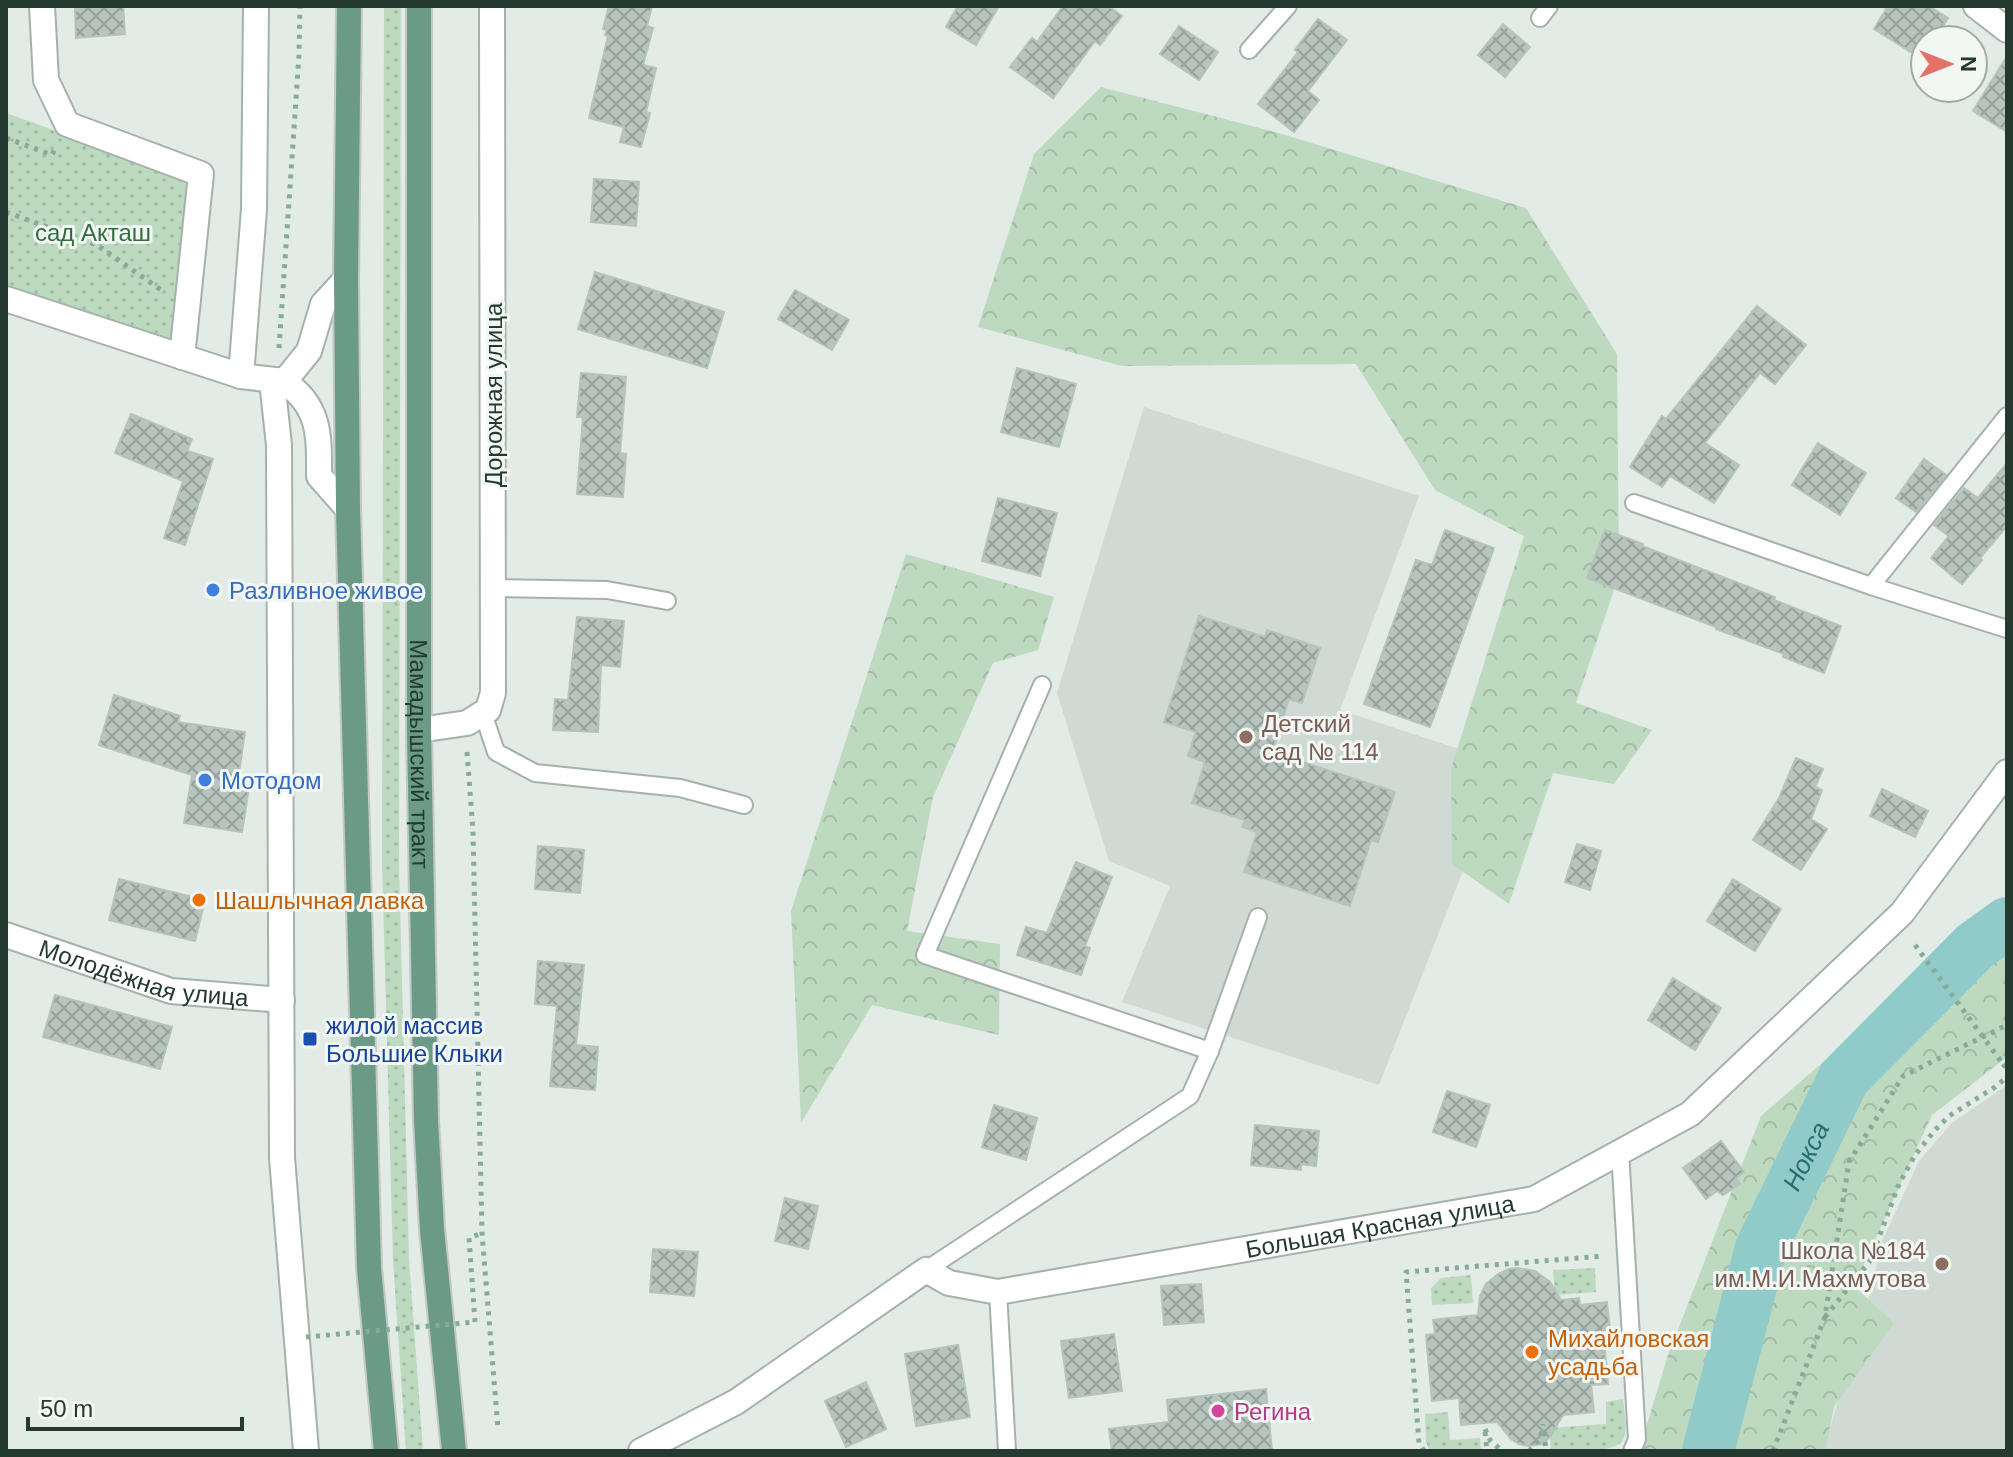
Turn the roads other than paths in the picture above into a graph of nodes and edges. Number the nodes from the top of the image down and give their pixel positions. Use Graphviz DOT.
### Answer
graph roads {
  1 [pos="42,6"];
  2 [pos="256,6"];
  3 [pos="349,6"];
  4 [pos="419,6"];
  5 [pos="492,6"];
  6 [pos="1288,6"];
  7 [pos="1976,6"];
  8 [pos="2007,30"];
  9 [pos="1249,50"];
  10 [pos="346,279"];
  11 [pos="6,299"];
  12 [pos="182,357"];
  13 [pos="277,374"];
  14 [pos="241,376"];
  15 [pos="2007,416"];
  16 [pos="1634,503"];
  17 [pos="348,509"];
  18 [pos="1871,586"];
  19 [pos="493,588"];
  20 [pos="667,601"];
  21 [pos="2007,629"];
  22 [pos="1042,685"];
  23 [pos="483,713"];
  24 [pos="419,730"];
  25 [pos="2007,772"];
  26 [pos="744,805"];
  27 [pos="1258,917"];
  28 [pos="6,935"];
  29 [pos="282,1000"];
  30 [pos="1210,1051"];
  31 [pos="1620,1151"];
  32 [pos="926,1270"];
  33 [pos="998,1292"];
  34 [pos="306,1451"];
  35 [pos="386,1451"];
  36 [pos="454,1451"];
  37 [pos="641,1451"];
  38 [pos="1007,1451"];
  39 [pos="1632,1451"];
  1 -- 12 [label="street"];
  2 -- 14 [label="street"];
  3 -- 10 [label="main road"];
  4 -- 24 [label="main road, Мамадышский тракт"];
  5 -- 19 [label="street, Дорожная улица"];
  6 -- 9 [label="lane"];
  7 -- 8 [label="street"];
  10 -- 13 [label="street"];
  10 -- 17 [label="main road"];
  11 -- 12 [label="street"];
  12 -- 14 [label="street"];
  13 -- 14 [label="street"];
  13 -- 17 [label="street"];
  13 -- 29 [label="street"];
  15 -- 18 [label="lane"];
  16 -- 18 [label="lane"];
  17 -- 35 [label="main road"];
  18 -- 21 [label="lane"];
  19 -- 20 [label="lane"];
  19 -- 23 [label="street, Дорожная улица"];
  22 -- 30 [label="lane"];
  23 -- 24 [label="street"];
  23 -- 26 [label="lane"];
  24 -- 36 [label="main road, Мамадышский тракт"];
  25 -- 31 [label="street, Большая Красная улица"];
  27 -- 30 [label="lane"];
  28 -- 29 [label="street, Молодёжная улица"];
  29 -- 34 [label="street"];
  30 -- 32 [label="lane"];
  31 -- 33 [label="street, Большая Красная улица"];
  31 -- 39 [label="lane"];
  32 -- 33 [label="street, Большая Красная улица"];
  32 -- 37 [label="street"];
  33 -- 38 [label="lane"];
}
